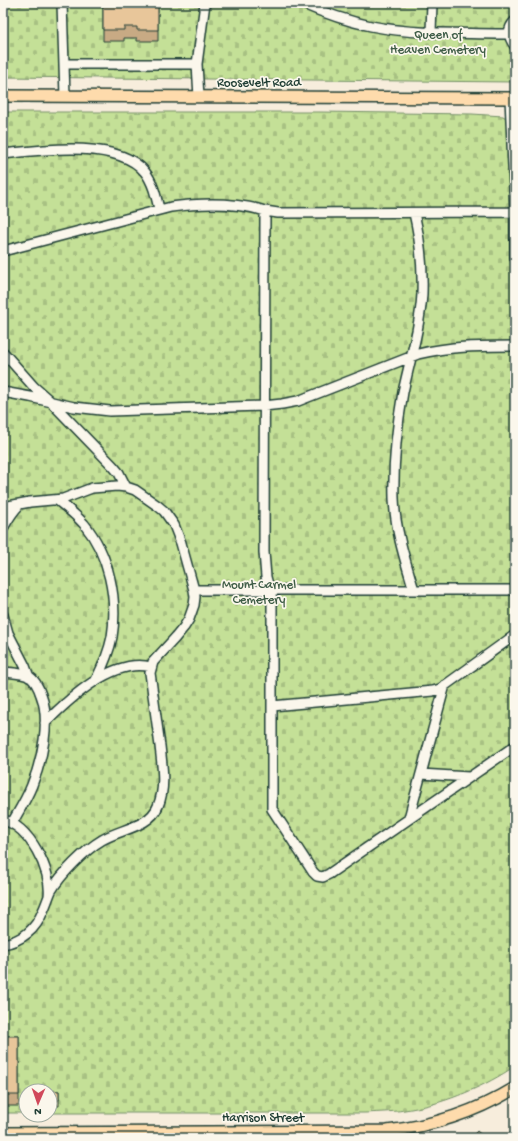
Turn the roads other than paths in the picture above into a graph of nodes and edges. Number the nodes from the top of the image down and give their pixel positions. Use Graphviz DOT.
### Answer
graph roads {
  1 [pos="62,3"];
  2 [pos="205,3"];
  3 [pos="301,3"];
  4 [pos="432,3"];
  5 [pos="515,21"];
  6 [pos="432,32"];
  7 [pos="509,34"];
  8 [pos="515,46"];
  9 [pos="64,64"];
  10 [pos="197,64"];
  11 [pos="3,96"];
  12 [pos="65,96"];
  13 [pos="199,97"];
  14 [pos="513,98"];
  15 [pos="3,154"];
  16 [pos="159,209"];
  17 [pos="264,211"];
  18 [pos="414,212"];
  19 [pos="515,212"];
  20 [pos="3,251"];
  21 [pos="515,258"];
  22 [pos="515,346"];
  23 [pos="3,352"];
  24 [pos="411,358"];
  25 [pos="3,392"];
  26 [pos="50,401"];
  27 [pos="264,406"];
  28 [pos="126,487"];
  29 [pos="57,500"];
  30 [pos="20,504"];
  31 [pos="3,507"];
  32 [pos="3,528"];
  33 [pos="194,590"];
  34 [pos="270,590"];
  35 [pos="414,590"];
  36 [pos="515,590"];
  37 [pos="3,615"];
  38 [pos="515,635"];
  39 [pos="151,667"];
  40 [pos="3,672"];
  41 [pos="29,677"];
  42 [pos="96,680"];
  43 [pos="445,685"];
  44 [pos="272,706"];
  45 [pos="46,723"];
  46 [pos="515,746"];
  47 [pos="421,774"];
  48 [pos="469,777"];
  49 [pos="409,818"];
  50 [pos="3,820"];
  51 [pos="12,823"];
  52 [pos="49,896"];
  53 [pos="3,944"];
  54 [pos="515,1088"];
  55 [pos="3,1134"];
  56 [pos="210,1135"];
  57 [pos="367,1135"];
  58 [pos="62,1136"];
  1 -- 9 [label="lane"];
  2 -- 10 [label="lane"];
  3 -- 6 [label="lane"];
  4 -- 6 [label="lane"];
  5 -- 7 [label="lane"];
  6 -- 7 [label="lane"];
  7 -- 8 [label="lane"];
  9 -- 10 [label="lane"];
  9 -- 12 [label="lane"];
  10 -- 13 [label="lane"];
  11 -- 12 [label="main road, Roosevelt Road"];
  12 -- 13 [label="main road, Roosevelt Road"];
  13 -- 14 [label="main road, Roosevelt Road"];
  14 -- 19 [label="lane"];
  15 -- 16 [label="lane"];
  16 -- 17 [label="lane"];
  16 -- 20 [label="lane"];
  17 -- 18 [label="lane"];
  17 -- 27 [label="lane"];
  18 -- 19 [label="lane"];
  18 -- 24 [label="lane"];
  19 -- 21 [label="lane"];
  22 -- 24 [label="lane"];
  23 -- 26 [label="lane"];
  24 -- 27 [label="lane"];
  24 -- 35 [label="lane"];
  25 -- 26 [label="lane"];
  26 -- 27 [label="lane"];
  26 -- 28 [label="lane"];
  27 -- 34 [label="lane"];
  28 -- 29 [label="lane"];
  28 -- 33 [label="lane"];
  29 -- 30 [label="lane"];
  29 -- 42 [label="lane"];
  30 -- 31 [label="lane"];
  30 -- 32 [label="lane"];
  33 -- 34 [label="lane"];
  33 -- 39 [label="lane"];
  34 -- 35 [label="lane"];
  34 -- 44 [label="lane"];
  35 -- 36 [label="lane"];
  37 -- 41 [label="lane"];
  38 -- 43 [label="lane"];
  39 -- 42 [label="lane"];
  39 -- 52 [label="lane"];
  40 -- 41 [label="lane"];
  41 -- 45 [label="lane"];
  42 -- 45 [label="lane"];
  43 -- 44 [label="lane"];
  43 -- 47 [label="lane"];
  44 -- 49 [label="lane"];
  45 -- 51 [label="lane"];
  46 -- 48 [label="lane"];
  47 -- 48 [label="lane"];
  47 -- 49 [label="lane"];
  48 -- 49 [label="lane"];
  50 -- 51 [label="lane"];
  51 -- 52 [label="lane"];
  52 -- 53 [label="lane"];
  54 -- 57 [label="main road, Harrison Street"];
  55 -- 58 [label="main road, Harrison Street"];
  56 -- 57 [label="main road, Harrison Street"];
  56 -- 58 [label="main road, Harrison Street"];
}
